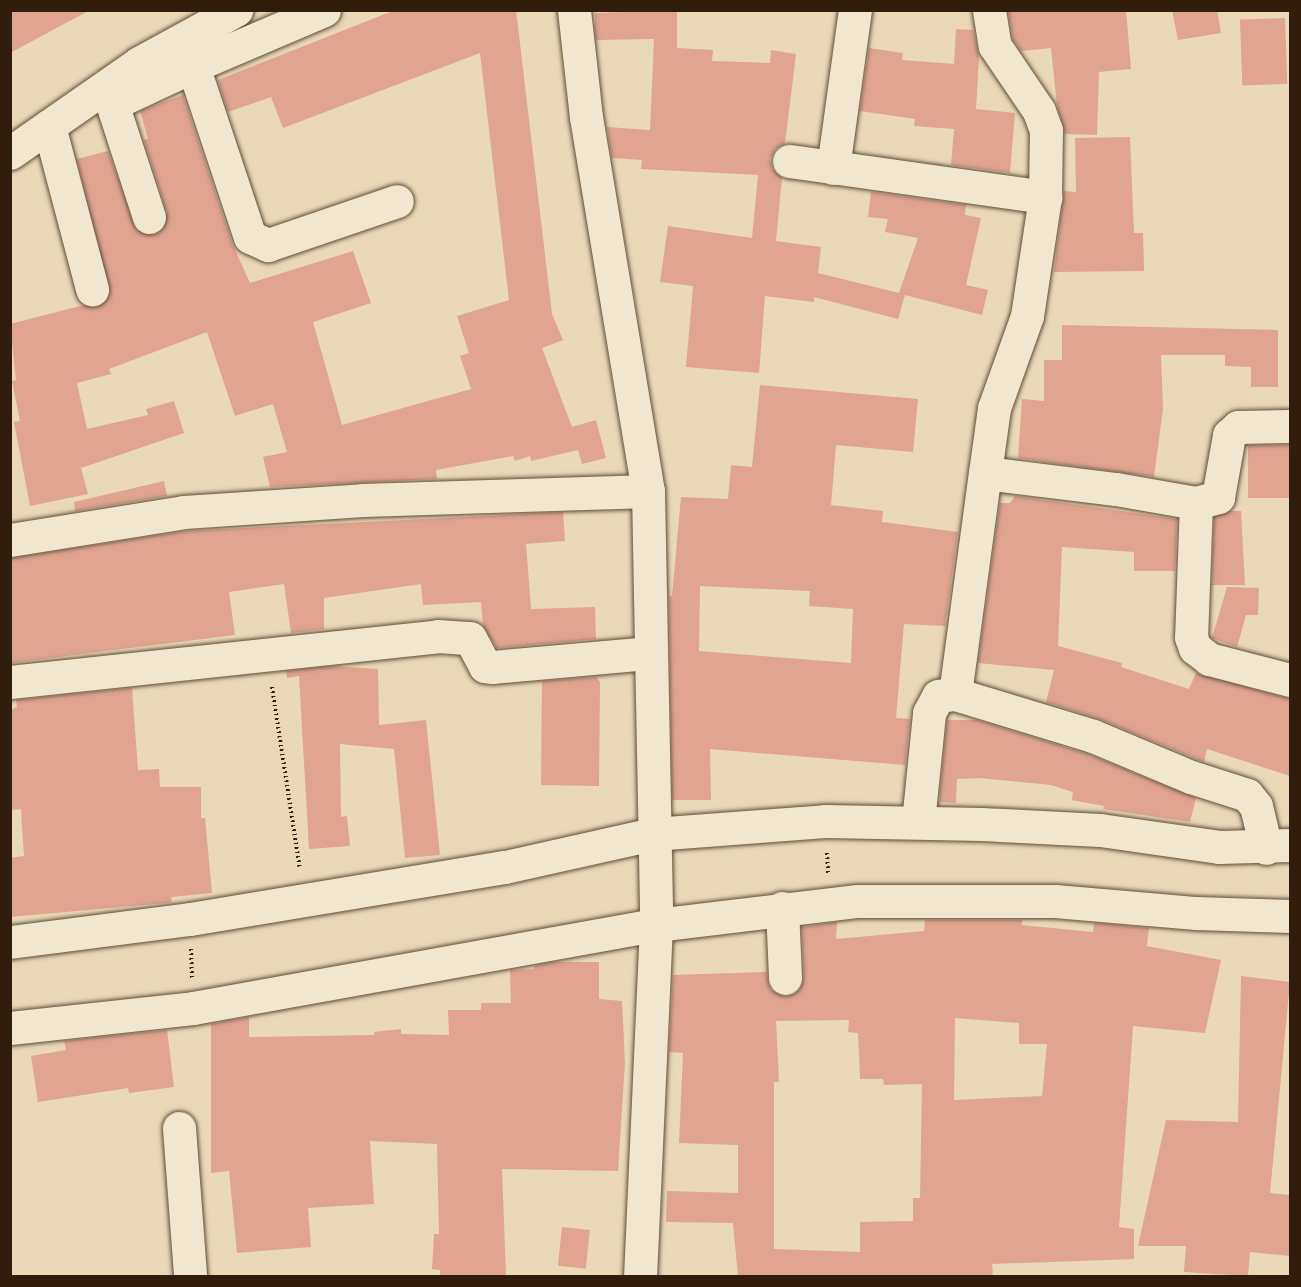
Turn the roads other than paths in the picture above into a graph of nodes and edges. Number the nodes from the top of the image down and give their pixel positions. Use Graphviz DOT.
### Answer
graph roads {
  1 [pos="236,10"];
  2 [pos="324,10"];
  3 [pos="574,10"];
  4 [pos="855,10"];
  5 [pos="989,10"];
  6 [pos="194,66"];
  7 [pos="49,126"];
  8 [pos="10,153"];
  9 [pos="789,161"];
  10 [pos="833,168"];
  11 [pos="1045,197"];
  12 [pos="397,201"];
  13 [pos="150,217"];
  14 [pos="92,289"];
  15 [pos="1288,426"];
  16 [pos="985,473"];
  17 [pos="648,490"];
  18 [pos="1196,503"];
  19 [pos="10,540"];
  20 [pos="650,653"];
  21 [pos="1290,680"];
  22 [pos="10,682"];
  23 [pos="955,694"];
  24 [pos="918,822"];
  25 [pos="654,845"];
  26 [pos="1278,847"];
  27 [pos="783,908"];
  28 [pos="1290,916"];
  29 [pos="656,919"];
  30 [pos="10,942"];
  31 [pos="784,978"];
  32 [pos="10,1028"];
  33 [pos="179,1128"];
  34 [pos="190,1276"];
  35 [pos="640,1276"];
  1 -- 7 [label="street"];
  2 -- 6 [label="street"];
  3 -- 17 [label="street"];
  4 -- 10 [label="street"];
  5 -- 11 [label="street"];
  6 -- 12 [label="street"];
  6 -- 13 [label="street"];
  7 -- 8 [label="street"];
  7 -- 14 [label="street"];
  9 -- 10 [label="street"];
  10 -- 11 [label="street"];
  11 -- 16 [label="street"];
  15 -- 18 [label="street"];
  16 -- 18 [label="street"];
  16 -- 23 [label="street"];
  17 -- 19 [label="street"];
  17 -- 20 [label="street"];
  18 -- 21 [label="street"];
  20 -- 22 [label="street"];
  20 -- 25 [label="street"];
  23 -- 24 [label="street"];
  23 -- 26 [label="street"];
  24 -- 25 [label="street"];
  24 -- 26 [label="street"];
  25 -- 29 [label="street"];
  25 -- 30 [label="street"];
  27 -- 28 [label="street"];
  27 -- 29 [label="street"];
  27 -- 31 [label="street"];
  29 -- 32 [label="street"];
  29 -- 35 [label="street"];
  33 -- 34 [label="street"];
}
